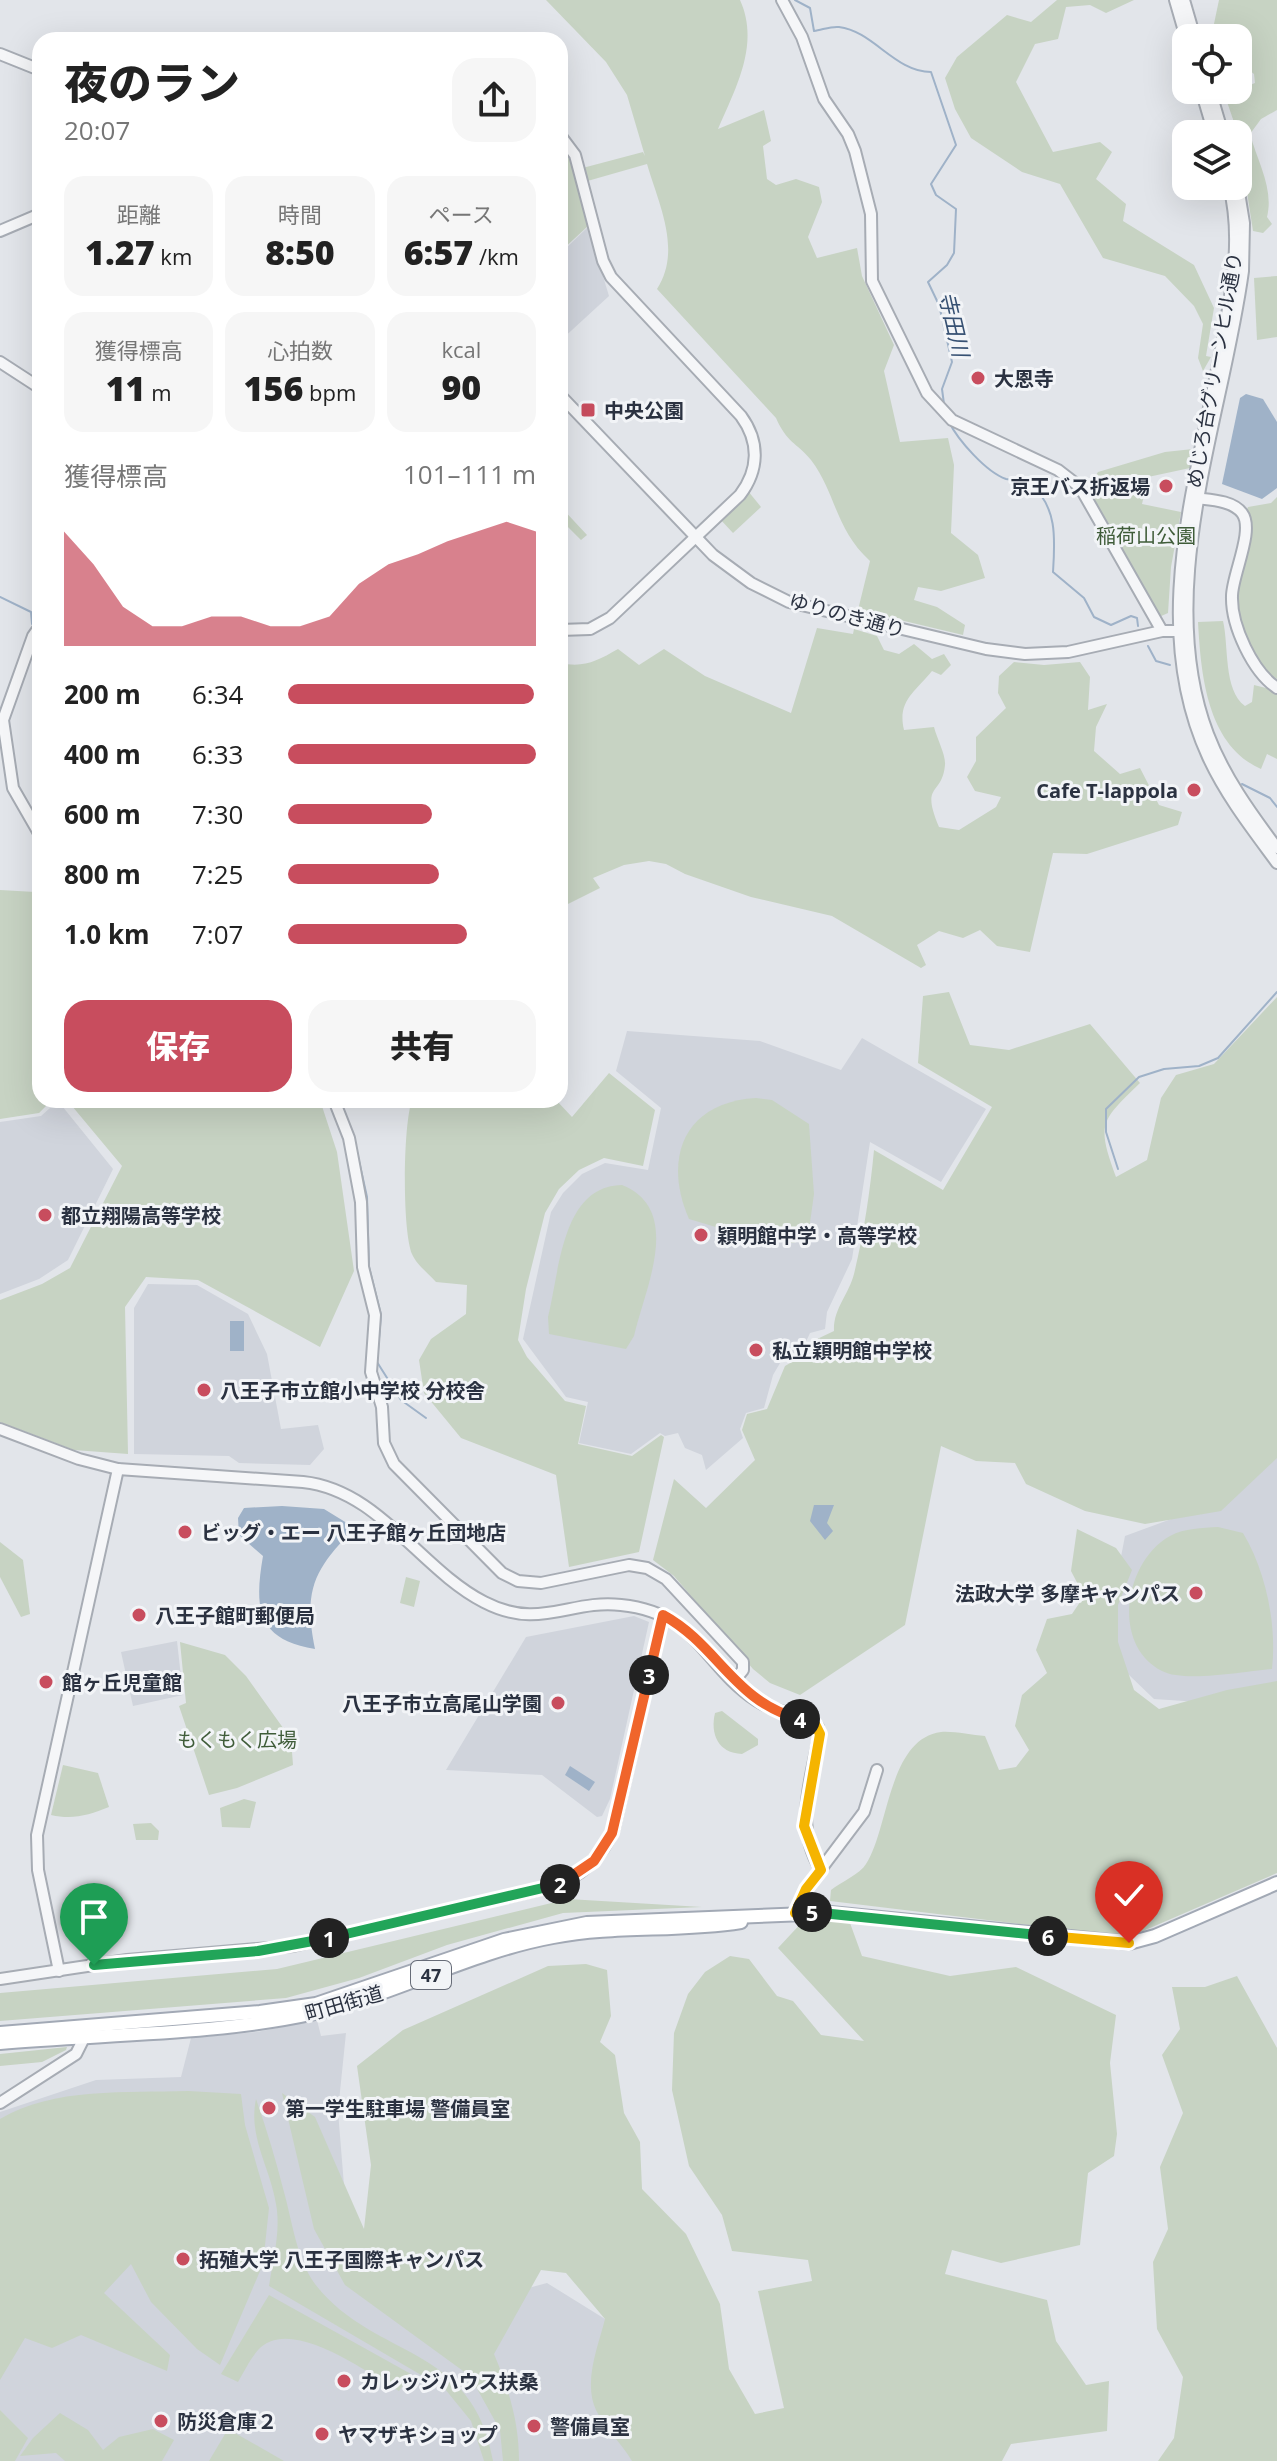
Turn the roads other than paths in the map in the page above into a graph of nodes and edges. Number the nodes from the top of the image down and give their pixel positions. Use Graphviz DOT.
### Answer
graph roads {
  1 [pos="1175,0"];
  2 [pos="1184,0"];
  3 [pos="783,1"];
  4 [pos="1182,24"];
  5 [pos="1191,24"];
  6 [pos="0,54"];
  7 [pos="32,67"];
  8 [pos="568,147"];
  9 [pos="1231,200"];
  10 [pos="1240,200"];
  11 [pos="32,217"];
  12 [pos="0,231"];
  13 [pos="0,362"];
  14 [pos="32,383"];
  15 [pos="568,403"];
  16 [pos="1196,498"];
  17 [pos="695,537"];
  18 [pos="568,630"];
  19 [pos="1181,630"];
  20 [pos="1162,631"];
  21 [pos="32,639"];
  22 [pos="1277,688"];
  23 [pos="32,821"];
  24 [pos="1277,848"];
  25 [pos="1277,863"];
  26 [pos="337,1108"];
  27 [pos="0,1429"];
  28 [pos="118,1469"];
  29 [pos="663,1615"];
  30 [pos="734,1681"];
  31 [pos="877,1770"];
  32 [pos="821,1870"];
  33 [pos="1277,1883"];
  34 [pos="795,1913"];
  35 [pos="59,1971"];
  36 [pos="0,1979"];
  37 [pos="88,2031"];
  38 [pos="0,2033"];
  39 [pos="0,2043"];
  40 [pos="0,2103"];
  1 -- 4 [label="street"];
  2 -- 5 [label="street"];
  3 -- 20 [label="street"];
  6 -- 7 [label="street"];
  8 -- 17 [label="street"];
  9 -- 16 [label="street, めじろ台グリーンヒル通り"];
  10 -- 16 [label="street, めじろ台グリーンヒル通り"];
  11 -- 12 [label="street"];
  13 -- 14 [label="street"];
  15 -- 17 [label="street, ゆりのき通り"];
  16 -- 19 [label="street, めじろ台グリーンヒル通り"];
  16 -- 22 [label="street"];
  17 -- 18 [label="street"];
  17 -- 20 [label="street, ゆりのき通り"];
  19 -- 20 [label="street, ゆりのき通り"];
  19 -- 24 [label="street, めじろ台グリーンヒル通り"];
  19 -- 25 [label="street, めじろ台グリーンヒル通り"];
  21 -- 23 [label="street"];
  26 -- 30 [label="street"];
  27 -- 28 [label="street"];
  28 -- 29 [label="street"];
  28 -- 35 [label="street"];
  29 -- 30 [label="street"];
  29 -- 35 [label="street"];
  30 -- 32 [label="street"];
  31 -- 32 [label="street"];
  32 -- 34 [label="street"];
  33 -- 34 [label="main road, 町田街道 / 47"];
  34 -- 37 [label="main road, 町田街道 / 47"];
  35 -- 36 [label="street"];
  37 -- 38 [label="main road, 町田街道 / 47"];
  37 -- 39 [label="main road, 町田街道 / 47"];
  37 -- 40 [label="street"];
}
